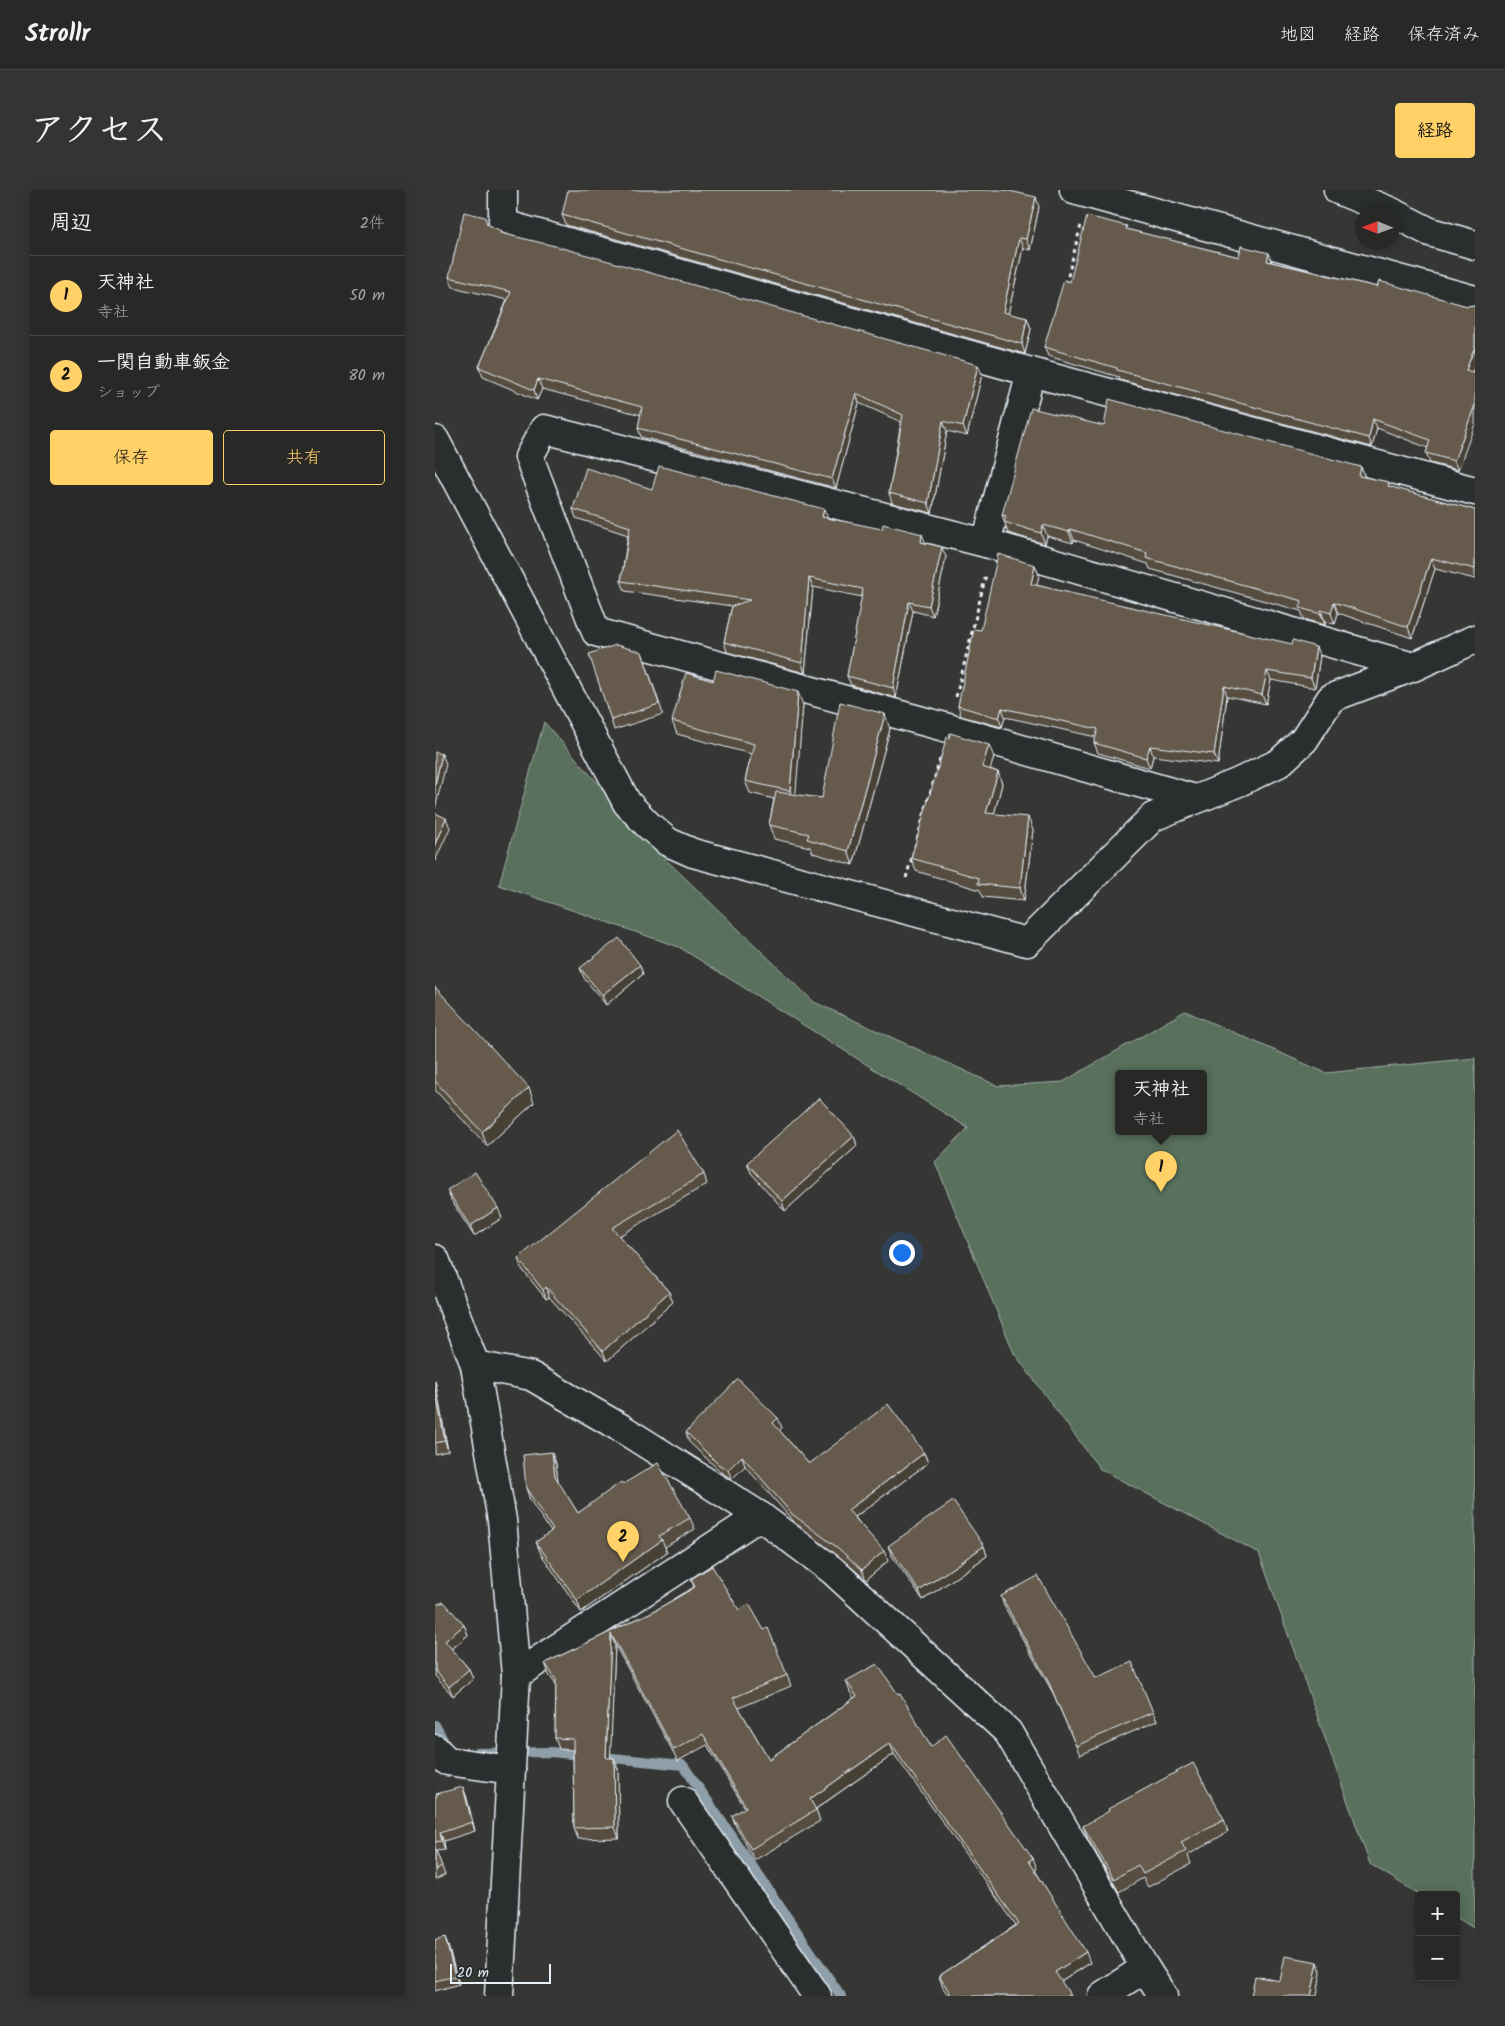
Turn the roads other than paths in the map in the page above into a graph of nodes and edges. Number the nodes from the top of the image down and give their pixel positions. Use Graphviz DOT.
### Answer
graph roads {
  1 [pos="503,190"];
  2 [pos="1338,190"];
  3 [pos="1081,192"];
  4 [pos="1373,205"];
  5 [pos="1400,217"];
  6 [pos="1475,244"];
  7 [pos="1475,300"];
  8 [pos="1031,372"];
  9 [pos="435,440"];
  10 [pos="1475,491"];
  11 [pos="986,543"];
  12 [pos="1475,639"];
  13 [pos="1413,667"];
  14 [pos="1195,799"];
  15 [pos="435,1259"];
  16 [pos="475,1365"];
  17 [pos="760,1516"];
  18 [pos="516,1674"];
  19 [pos="435,1749"];
  20 [pos="511,1770"];
  21 [pos="683,1801"];
  22 [pos="1145,1968"];
  23 [pos="494,1995"];
  24 [pos="817,1996"];
  25 [pos="1102,1996"];
  26 [pos="1163,1996"];
  1 -- 8 [label="street"];
  2 -- 4 [label="street"];
  3 -- 7 [label="street"];
  5 -- 6 [label="street"];
  8 -- 10 [label="street"];
  8 -- 11 [label="street"];
  9 -- 14 [label="street"];
  11 -- 13 [label="street"];
  11 -- 14 [label="street"];
  12 -- 13 [label="street"];
  13 -- 14 [label="street"];
  15 -- 16 [label="street"];
  16 -- 17 [label="street"];
  16 -- 18 [label="street"];
  17 -- 18 [label="street"];
  17 -- 22 [label="street"];
  18 -- 20 [label="street"];
  19 -- 20 [label="street"];
  20 -- 23 [label="street"];
  21 -- 24 [label="street"];
  22 -- 25 [label="street"];
  22 -- 26 [label="street"];
}
